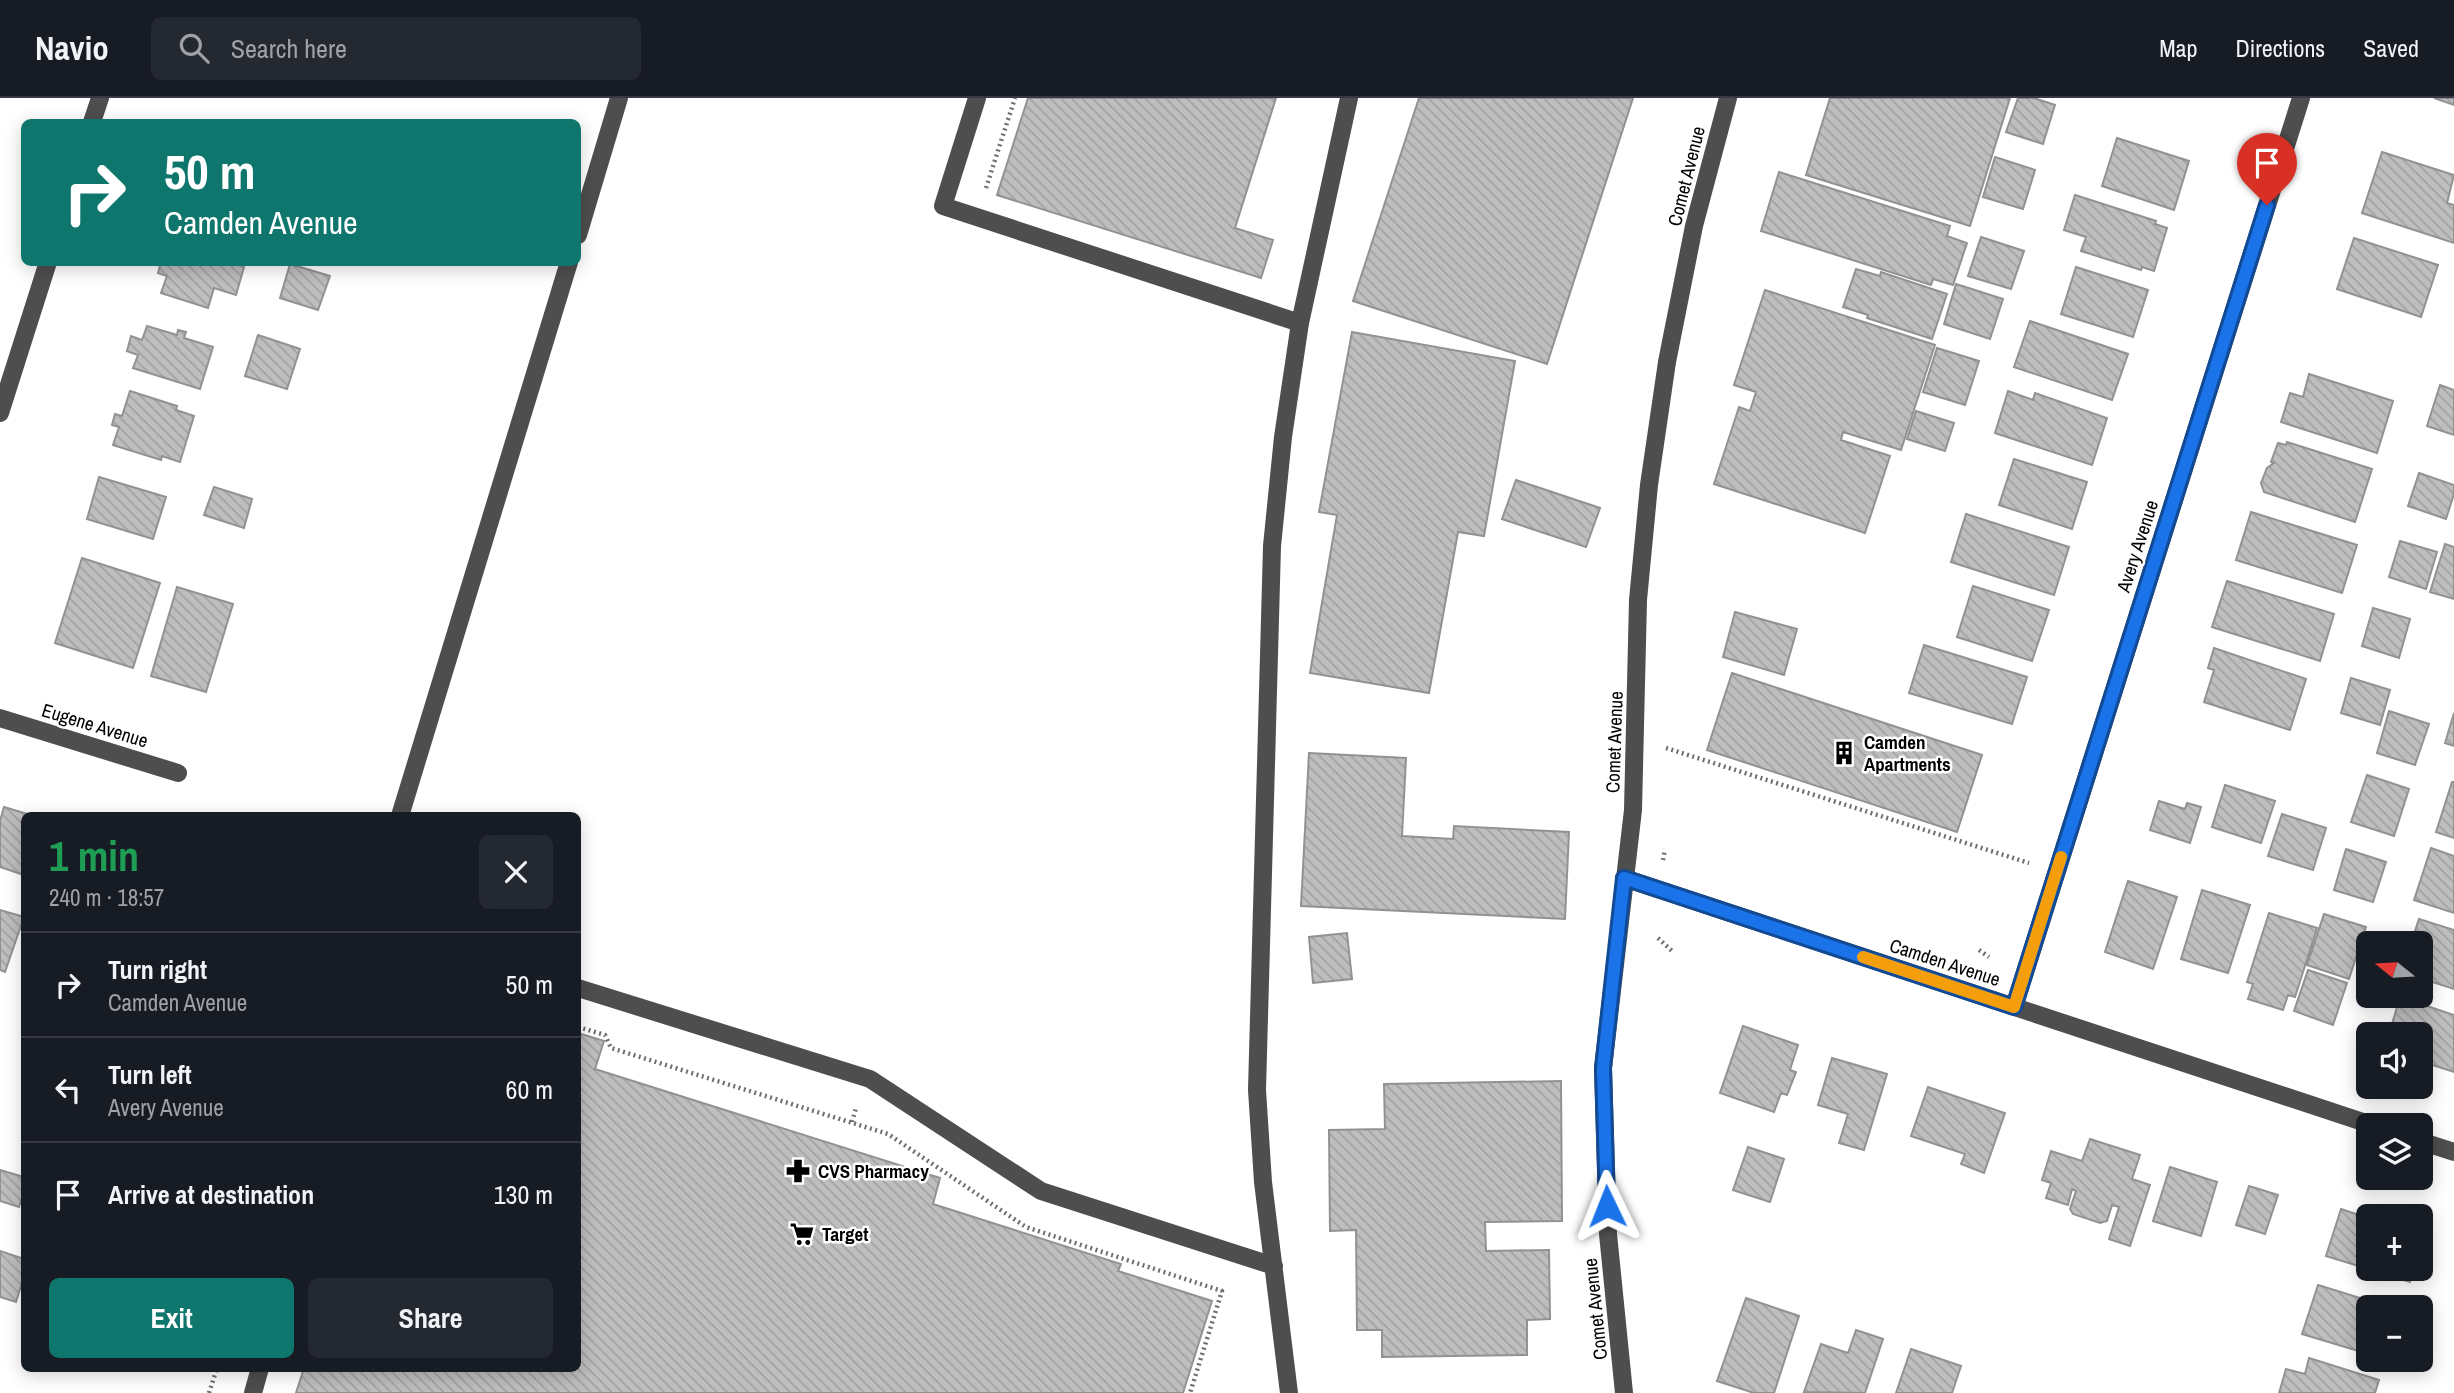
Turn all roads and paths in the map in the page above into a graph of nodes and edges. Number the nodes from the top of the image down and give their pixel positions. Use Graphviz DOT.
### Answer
graph roads {
  1 [pos="100,98"];
  2 [pos="619,98"];
  3 [pos="977,98"];
  4 [pos="1015,98"];
  5 [pos="1349,98"];
  6 [pos="1728,98"];
  7 [pos="2301,98"];
  8 [pos="93,119"];
  9 [pos="985,192"];
  10 [pos="581,224"];
  11 [pos="47,266"];
  12 [pos="568,266"];
  13 [pos="1300,323"];
  14 [pos="0,413"];
  15 [pos="0,718"];
  16 [pos="1661,747"];
  17 [pos="178,773"];
  18 [pos="401,812"];
  19 [pos="2021,860"];
  20 [pos="1624,878"];
  21 [pos="1658,938"];
  22 [pos="1979,950"];
  23 [pos="1672,951"];
  24 [pos="1989,957"];
  25 [pos="581,989"];
  26 [pos="2014,1007"];
  27 [pos="581,1028"];
  28 [pos="856,1108"];
  29 [pos="2356,1120"];
  30 [pos="852,1122"];
  31 [pos="2433,1145"];
  32 [pos="2454,1152"];
  33 [pos="1274,1266"];
  34 [pos="216,1372"];
  35 [pos="259,1372"];
  36 [pos="209,1393"];
  37 [pos="253,1393"];
  38 [pos="1190,1393"];
  39 [pos="1289,1393"];
  40 [pos="1625,1393"];
  1 -- 8 [label="street"];
  2 -- 10 [label="street"];
  3 -- 13 [label="street"];
  4 -- 9 [label="path"];
  5 -- 13 [label="street"];
  6 -- 20 [label="street, Comet Avenue"];
  7 -- 26 [label="street, Avery Avenue"];
  11 -- 14 [label="street"];
  12 -- 18 [label="street"];
  13 -- 33 [label="street"];
  15 -- 17 [label="street, Eugene Avenue"];
  16 -- 19 [label="path"];
  20 -- 26 [label="street, Camden Avenue"];
  20 -- 40 [label="street, Comet Avenue"];
  21 -- 23 [label="path"];
  22 -- 24 [label="path"];
  25 -- 33 [label="street"];
  26 -- 29 [label="street, Camden Avenue"];
  27 -- 30 [label="path"];
  28 -- 30 [label="path"];
  30 -- 38 [label="path"];
  31 -- 32 [label="street"];
  33 -- 39 [label="street"];
  34 -- 36 [label="path"];
  35 -- 37 [label="street"];
}
